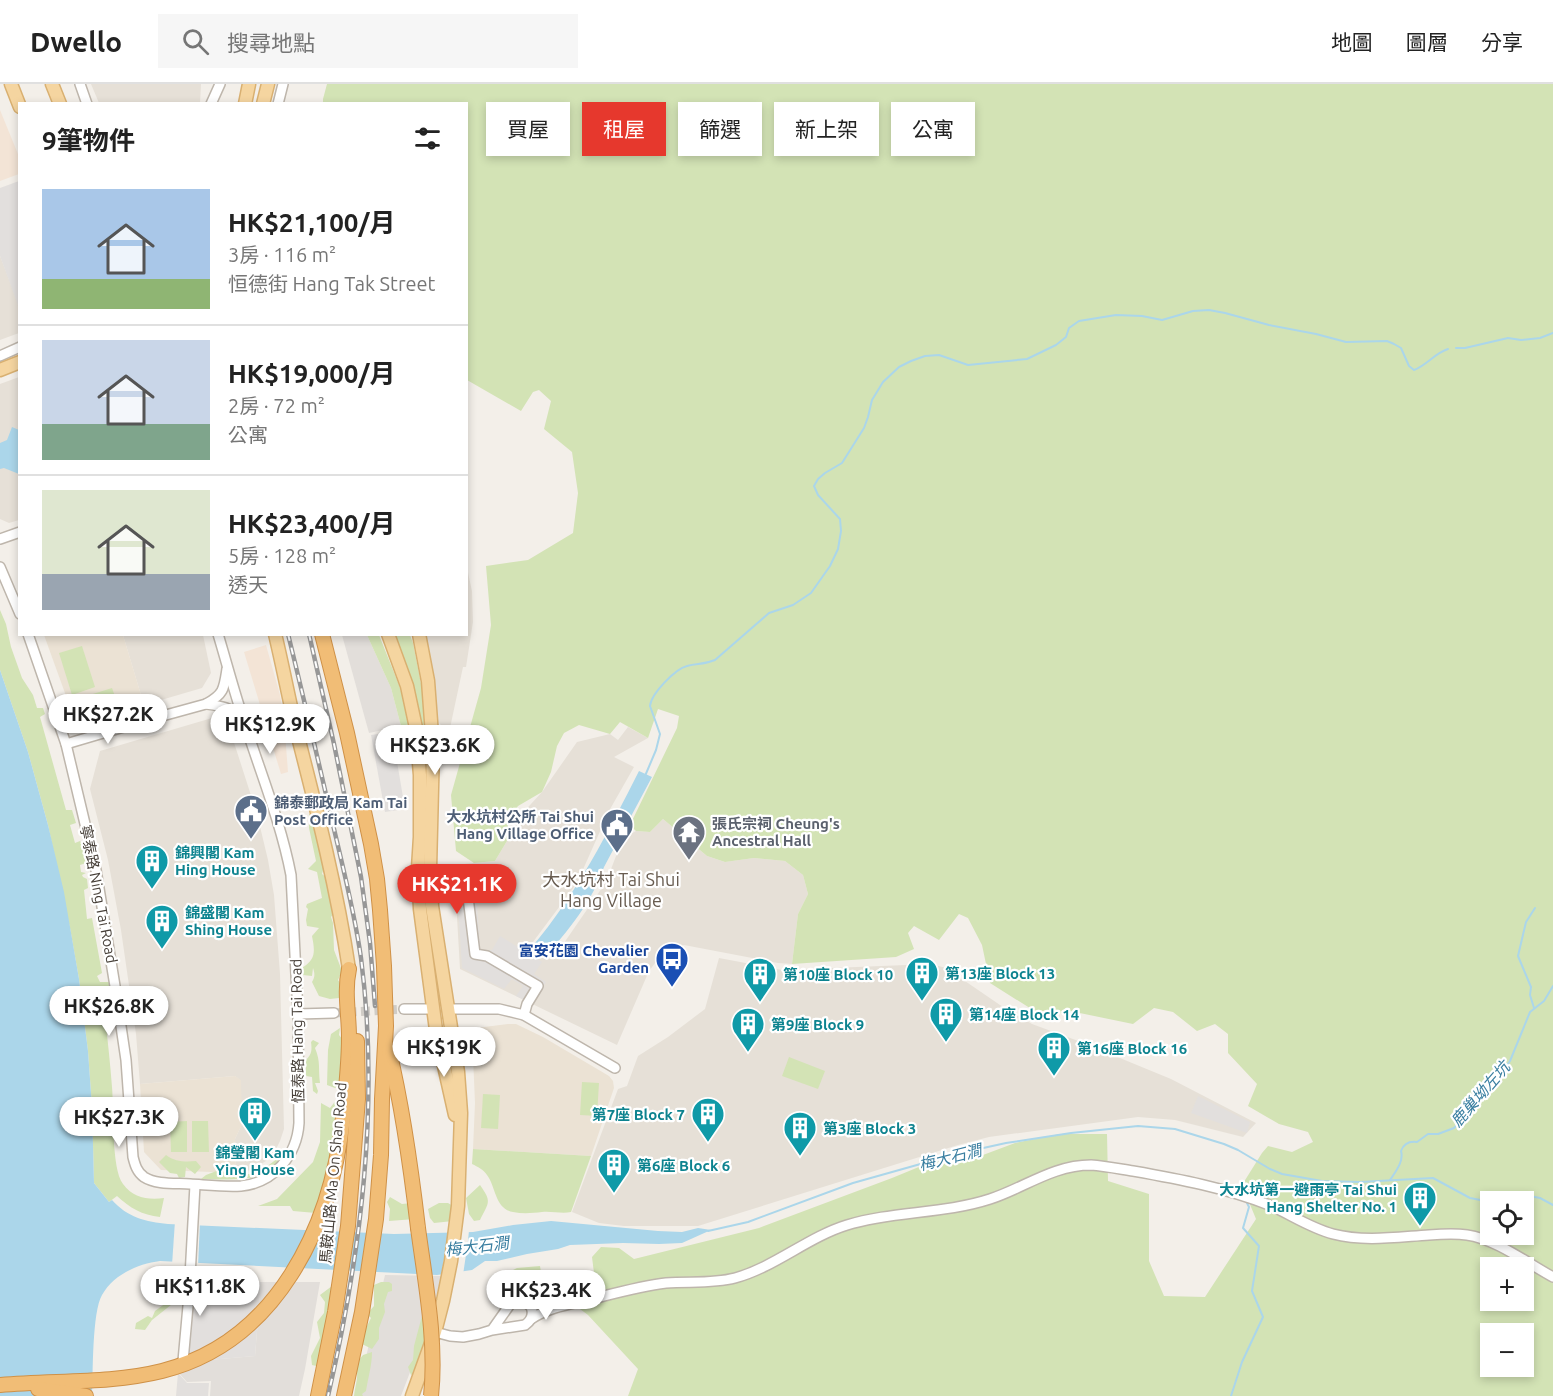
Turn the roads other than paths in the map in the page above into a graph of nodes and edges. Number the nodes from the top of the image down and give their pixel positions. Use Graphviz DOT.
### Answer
graph roads {
  1 [pos="11,84"];
  2 [pos="52,84"];
  3 [pos="80,84"];
  4 [pos="220,84"];
  5 [pos="249,84"];
  6 [pos="268,84"];
  7 [pos="283,84"];
  8 [pos="18,102"];
  9 [pos="59,102"];
  10 [pos="86,102"];
  11 [pos="212,102"];
  12 [pos="244,102"];
  13 [pos="264,102"];
  14 [pos="278,102"];
  15 [pos="18,348"];
  16 [pos="0,356"];
  17 [pos="18,363"];
  18 [pos="0,370"];
  19 [pos="18,533"];
  20 [pos="0,539"];
  21 [pos="0,567"];
  22 [pos="18,609"];
  23 [pos="29,636"];
  24 [pos="219,636"];
  25 [pos="275,636"];
  26 [pos="323,636"];
  27 [pos="389,636"];
  28 [pos="419,636"];
  29 [pos="227,667"];
  30 [pos="206,704"];
  31 [pos="244,723"];
  32 [pos="66,744"];
  33 [pos="426,793"];
  34 [pos="465,873"];
  35 [pos="349,969"];
  36 [pos="433,1009"];
  37 [pos="448,1009"];
  38 [pos="404,1010"];
  39 [pos="334,1013"];
  40 [pos="298,1014"];
  41 [pos="524,1015"];
  42 [pos="386,1040"];
  43 [pos="615,1068"];
  44 [pos="459,1146"];
  45 [pos="195,1185"];
  46 [pos="1553,1277"];
  47 [pos="529,1304"];
  48 [pos="565,1306"];
  49 [pos="507,1308"];
  50 [pos="531,1319"];
  51 [pos="521,1326"];
  52 [pos="492,1330"];
  53 [pos="435,1332"];
  54 [pos="183,1361"];
  55 [pos="0,1385"];
  56 [pos="86,1396"];
  57 [pos="318,1396"];
  58 [pos="344,1396"];
  59 [pos="412,1396"];
  60 [pos="431,1396"];
  1 -- 8 [label="main road"];
  2 -- 9 [label="main road"];
  3 -- 10 [label="street"];
  4 -- 11 [label="street"];
  5 -- 12 [label="main road"];
  6 -- 13 [label="main road"];
  7 -- 14 [label="street"];
  15 -- 16 [label="street"];
  17 -- 18 [label="main road"];
  19 -- 20 [label="street"];
  21 -- 22 [label="street"];
  23 -- 32 [label="street, 寧泰路 Ning Tai Road"];
  24 -- 29 [label="street, 恆泰路 Hang Tai Road"];
  25 -- 35 [label="main road, 馬鞍山路 Ma On Shan Road"];
  26 -- 42 [label="highway"];
  27 -- 33 [label="main road"];
  28 -- 33 [label="main road"];
  29 -- 30 [label="street"];
  29 -- 31 [label="street, 恆泰路 Hang Tai Road"];
  30 -- 31 [label="street"];
  30 -- 32 [label="street"];
  31 -- 40 [label="street, 恆泰路 Hang Tai Road"];
  32 -- 45 [label="street, 寧泰路 Ning Tai Road"];
  33 -- 36 [label="main road"];
  33 -- 37 [label="main road"];
  34 -- 41 [label="street"];
  35 -- 55 [label="highway"];
  35 -- 57 [label="highway, 馬鞍山路 Ma On Shan Road"];
  36 -- 37 [label="main road"];
  36 -- 38 [label="street"];
  36 -- 44 [label="main road"];
  37 -- 41 [label="street"];
  37 -- 44 [label="main road"];
  39 -- 40 [label="street"];
  40 -- 45 [label="street, 恆泰路 Hang Tai Road"];
  41 -- 43 [label="street"];
  42 -- 58 [label="highway"];
  42 -- 60 [label="highway, bridge"];
  44 -- 53 [label="main road"];
  45 -- 54 [label="street"];
  46 -- 48 [label="street"];
  47 -- 48 [label="street"];
  47 -- 49 [label="street"];
  47 -- 50 [label="street"];
  48 -- 50 [label="street"];
  49 -- 51 [label="street"];
  49 -- 52 [label="street"];
  50 -- 51 [label="street"];
  51 -- 52 [label="street"];
  52 -- 53 [label="street"];
  53 -- 59 [label="main road"];
  55 -- 56 [label="highway"];
}
